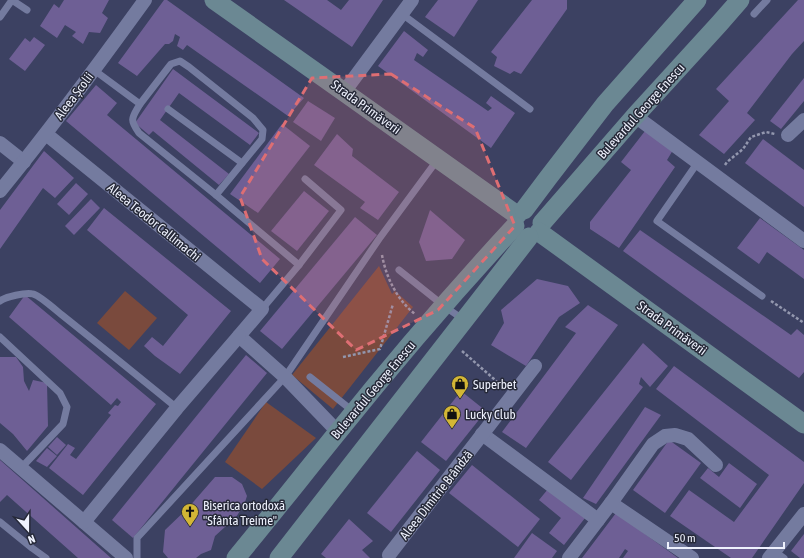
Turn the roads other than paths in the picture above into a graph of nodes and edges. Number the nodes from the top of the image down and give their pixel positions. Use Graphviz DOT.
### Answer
graph roads {
  1 [pos="12,0"];
  2 [pos="145,0"];
  3 [pos="214,0"];
  4 [pos="412,0"];
  5 [pos="697,0"];
  6 [pos="740,0"];
  7 [pos="767,0"];
  8 [pos="27,10"];
  9 [pos="402,14"];
  10 [pos="754,14"];
  11 [pos="0,17"];
  12 [pos="94,70"];
  13 [pos="344,92"];
  14 [pos="140,104"];
  15 [pos="168,109"];
  16 [pos="530,109"];
  17 [pos="635,116"];
  18 [pos="804,120"];
  19 [pos="46,134"];
  20 [pos="788,135"];
  21 [pos="0,143"];
  22 [pos="438,159"];
  23 [pos="24,162"];
  24 [pos="698,162"];
  25 [pos="242,163"];
  26 [pos="305,179"];
  27 [pos="0,191"];
  28 [pos="216,195"];
  29 [pos="528,224"];
  30 [pos="804,241"];
  31 [pos="299,265"];
  32 [pos="399,270"];
  33 [pos="762,296"];
  34 [pos="0,301"];
  35 [pos="444,306"];
  36 [pos="262,309"];
  37 [pos="464,320"];
  38 [pos="239,336"];
  39 [pos="0,337"];
  40 [pos="535,366"];
  41 [pos="285,377"];
  42 [pos="310,377"];
  43 [pos="177,408"];
  44 [pos="354,412"];
  45 [pos="804,424"];
  46 [pos="338,432"];
  47 [pos="482,434"];
  48 [pos="0,450"];
  49 [pos="716,465"];
  50 [pos="21,468"];
  51 [pos="611,503"];
  52 [pos="804,514"];
  53 [pos="598,520"];
  54 [pos="0,522"];
  55 [pos="84,522"];
  56 [pos="389,555"];
  57 [pos="776,556"];
  58 [pos="282,557"];
  59 [pos="46,558"];
  60 [pos="126,558"];
  61 [pos="137,558"];
  62 [pos="236,558"];
  63 [pos="569,558"];
  64 [pos="692,558"];
  1 -- 8 [label="lane"];
  1 -- 11 [label="lane"];
  2 -- 12 [label="street, Aleea Școlii"];
  3 -- 13 [label="main road, Strada Primăverii"];
  4 -- 9 [label="street"];
  5 -- 29 [label="main road, Bulevardul George Enescu"];
  6 -- 17 [label="main road, Bulevardul George Enescu"];
  7 -- 10 [label="lane"];
  9 -- 13 [label="street"];
  9 -- 16 [label="lane"];
  12 -- 14 [label="lane"];
  12 -- 19 [label="street, Aleea Școlii"];
  13 -- 22 [label="main road, Strada Primăverii"];
  14 -- 25 [label="lane"];
  14 -- 28 [label="lane"];
  15 -- 25 [label="lane"];
  17 -- 24 [label="street"];
  17 -- 29 [label="main road, Bulevardul George Enescu"];
  18 -- 20 [label="street"];
  19 -- 23 [label="street, Aleea Școlii"];
  19 -- 36 [label="street, Aleea Teodor Callimachi"];
  21 -- 23 [label="street"];
  22 -- 29 [label="main road, Strada Primăverii"];
  22 -- 41 [label="lane"];
  23 -- 27 [label="street, Aleea Școlii"];
  24 -- 30 [label="street"];
  24 -- 33 [label="lane"];
  25 -- 28 [label="lane"];
  26 -- 31 [label="lane"];
  28 -- 31 [label="lane"];
  29 -- 35 [label="main road, Bulevardul George Enescu"];
  29 -- 37 [label="main road, Bulevardul George Enescu"];
  29 -- 45 [label="main road, Strada Primăverii"];
  31 -- 36 [label="lane"];
  32 -- 35 [label="lane"];
  34 -- 43 [label="lane"];
  35 -- 37 [label="lane"];
  35 -- 44 [label="main road, Bulevardul George Enescu"];
  36 -- 38 [label="street"];
  37 -- 58 [label="main road, Bulevardul George Enescu"];
  38 -- 41 [label="street"];
  38 -- 43 [label="street"];
  39 -- 50 [label="lane"];
  40 -- 47 [label="street, Aleea Dimitrie Brândză"];
  41 -- 46 [label="street"];
  41 -- 61 [label="lane"];
  42 -- 44 [label="lane"];
  43 -- 55 [label="street"];
  44 -- 46 [label="main road, Bulevardul George Enescu"];
  46 -- 62 [label="main road, Bulevardul George Enescu"];
  47 -- 53 [label="street"];
  47 -- 56 [label="street, Aleea Dimitrie Brândză"];
  48 -- 50 [label="street"];
  49 -- 51 [label="street"];
  50 -- 55 [label="street"];
  51 -- 53 [label="street"];
  51 -- 64 [label="street"];
  52 -- 57 [label="street"];
  53 -- 63 [label="street"];
  54 -- 59 [label="lane"];
  55 -- 60 [label="street"];
}
